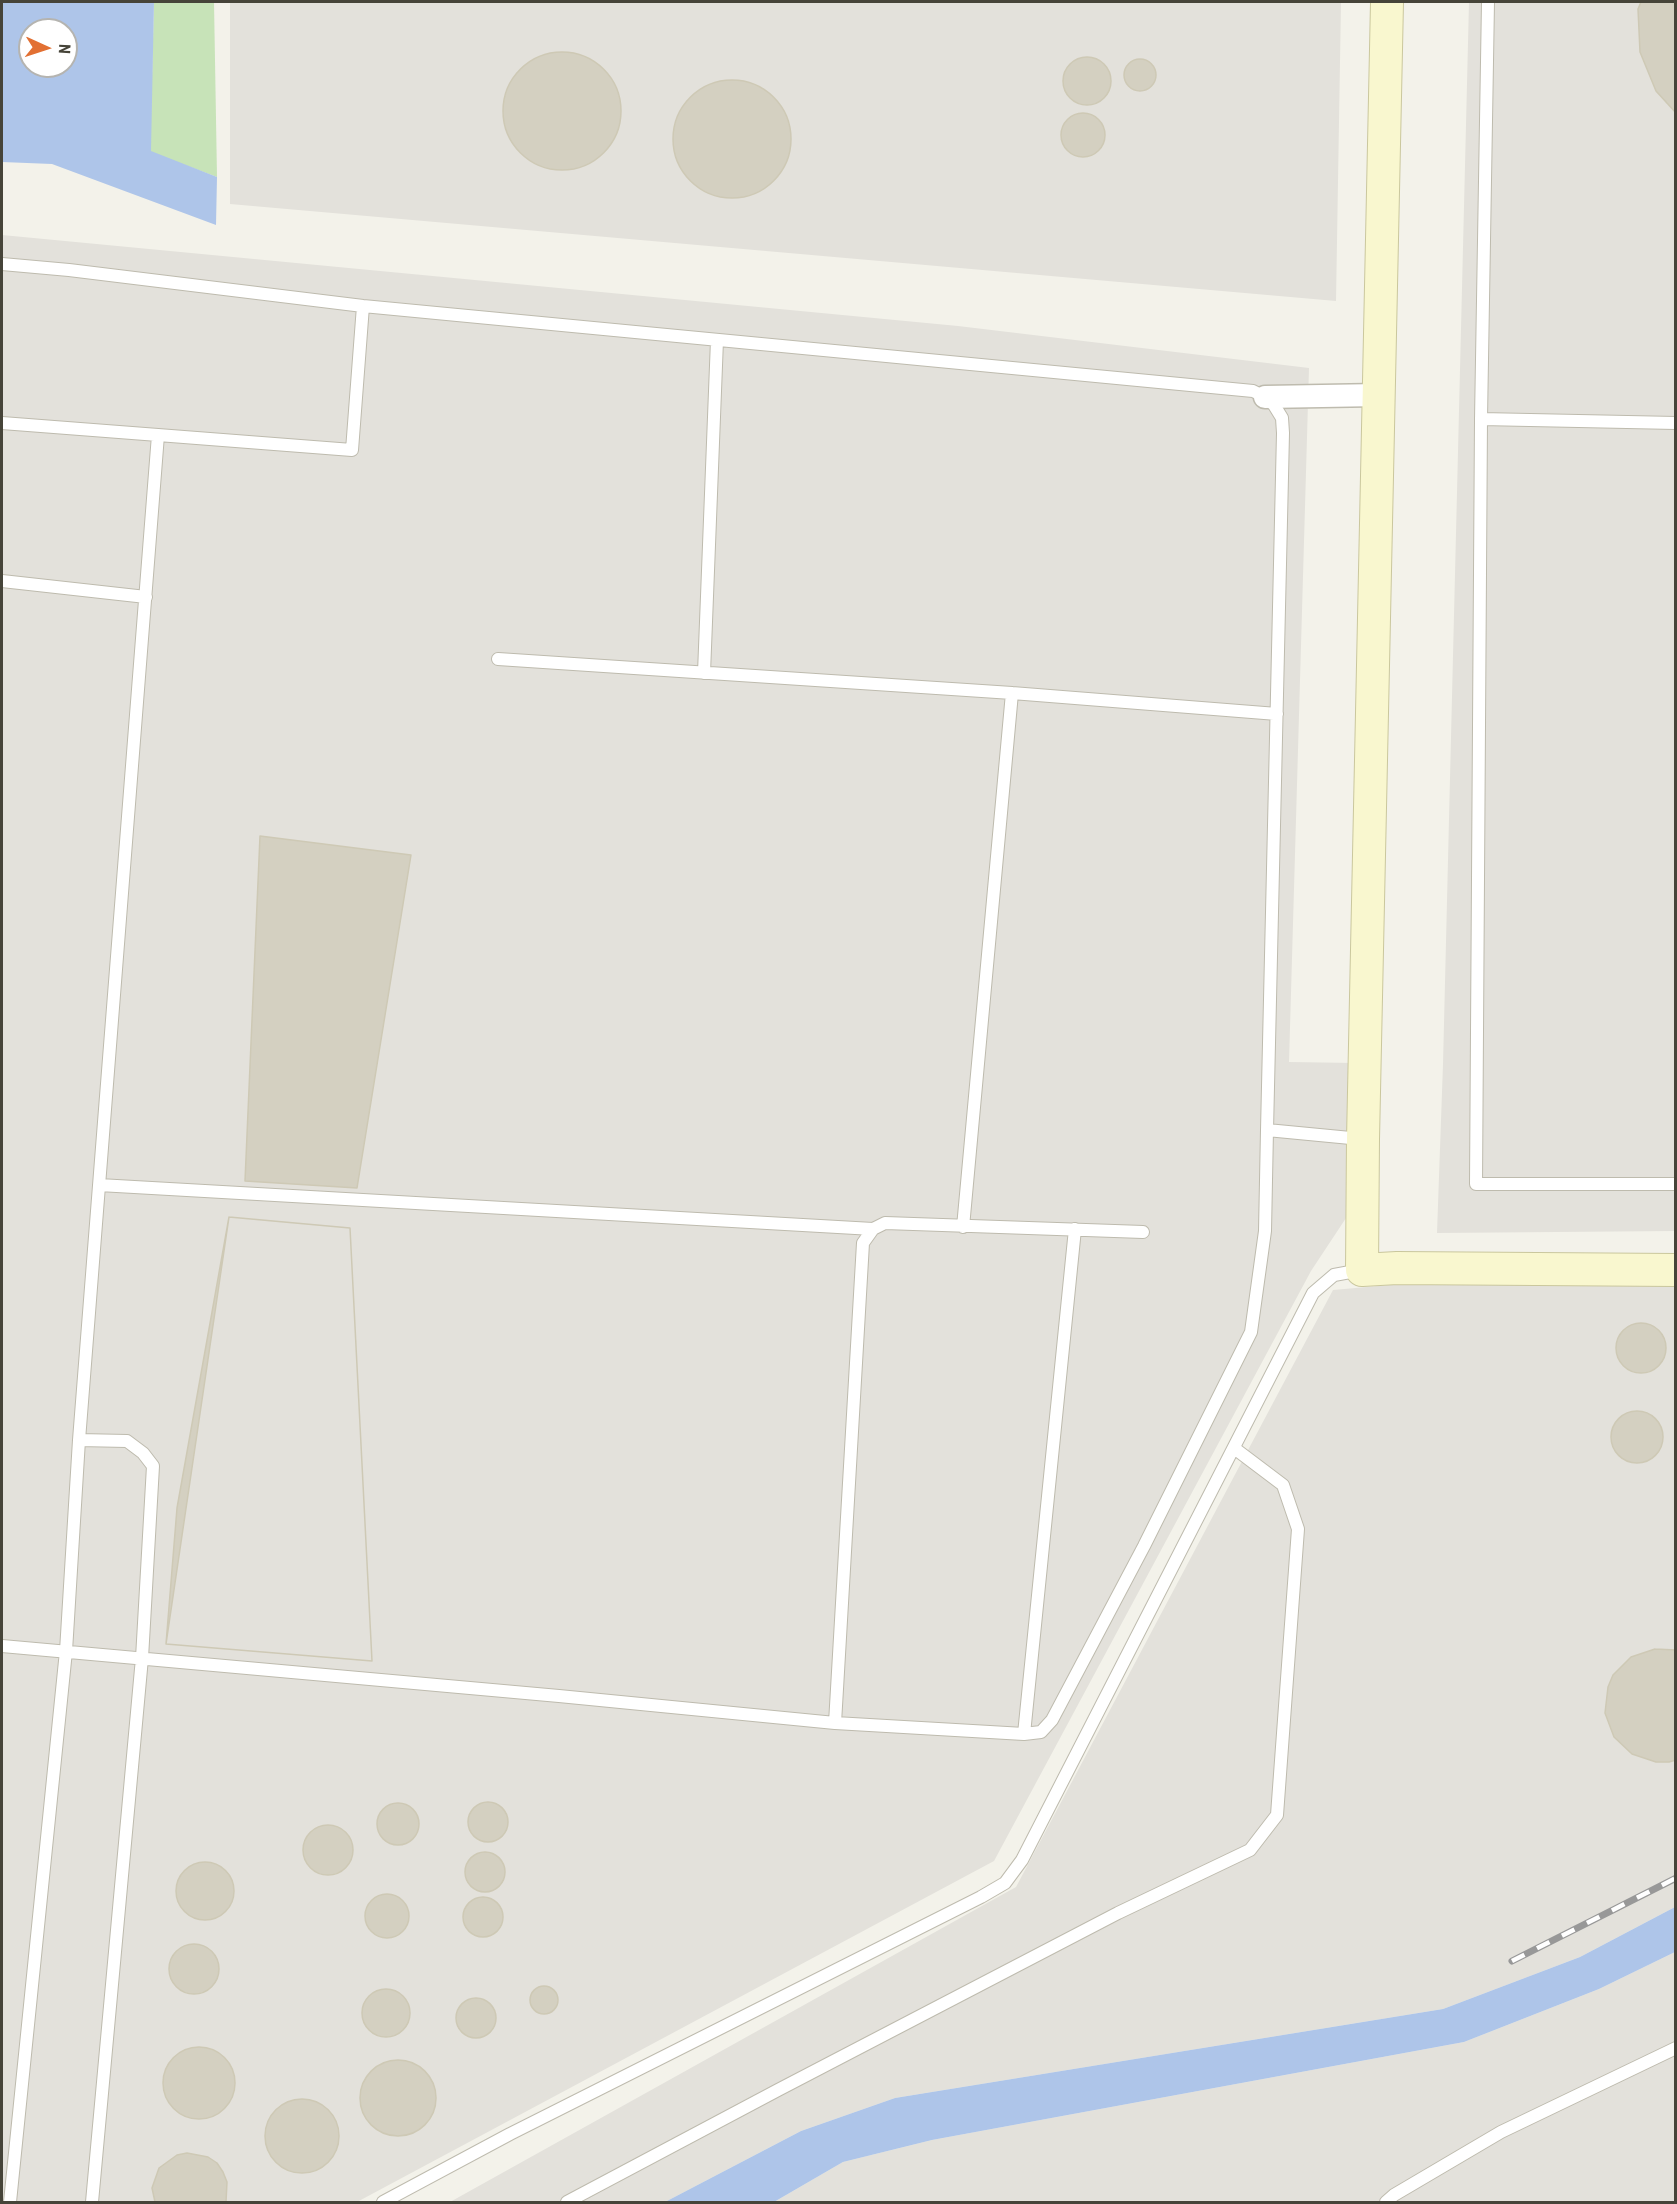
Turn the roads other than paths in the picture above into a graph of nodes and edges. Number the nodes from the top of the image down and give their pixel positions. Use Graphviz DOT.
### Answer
graph roads {
  1 [pos="1387,2"];
  2 [pos="1488,2"];
  3 [pos="2,264"];
  4 [pos="2,270"];
  5 [pos="363,306"];
  6 [pos="717,340"];
  7 [pos="1378,395"];
  8 [pos="1265,397"];
  9 [pos="1481,419"];
  10 [pos="2,423"];
  11 [pos="1676,423"];
  12 [pos="158,435"];
  13 [pos="2,580"];
  14 [pos="146,597"];
  15 [pos="498,659"];
  16 [pos="704,672"];
  17 [pos="1012,693"];
  18 [pos="1276,714"];
  19 [pos="1267,1130"];
  20 [pos="1363,1139"];
  21 [pos="1676,1184"];
  22 [pos="99,1185"];
  23 [pos="963,1227"];
  24 [pos="873,1229"];
  25 [pos="1075,1229"];
  26 [pos="1143,1232"];
  27 [pos="1362,1270"];
  28 [pos="1676,1270"];
  29 [pos="79,1440"];
  30 [pos="1233,1448"];
  31 [pos="2,1646"];
  32 [pos="66,1652"];
  33 [pos="142,1658"];
  34 [pos="835,1723"];
  35 [pos="1024,1734"];
  36 [pos="1676,2048"];
  37 [pos="10,2202"];
  38 [pos="92,2202"];
  39 [pos="383,2202"];
  40 [pos="567,2202"];
  41 [pos="1386,2202"];
  1 -- 7 [label="street"];
  2 -- 9 [label="lane"];
  3 -- 4 [label="lane"];
  3 -- 5 [label="lane"];
  5 -- 6 [label="lane"];
  5 -- 12 [label="lane"];
  6 -- 8 [label="lane"];
  6 -- 16 [label="lane"];
  7 -- 8 [label="street"];
  7 -- 20 [label="street"];
  8 -- 18 [label="lane"];
  9 -- 11 [label="lane"];
  9 -- 21 [label="lane"];
  10 -- 12 [label="lane"];
  12 -- 14 [label="lane"];
  13 -- 14 [label="lane"];
  14 -- 22 [label="lane"];
  15 -- 16 [label="lane"];
  16 -- 17 [label="lane"];
  17 -- 18 [label="lane"];
  17 -- 23 [label="lane"];
  18 -- 19 [label="lane"];
  19 -- 20 [label="lane"];
  19 -- 35 [label="lane"];
  20 -- 27 [label="street"];
  22 -- 24 [label="lane"];
  22 -- 29 [label="lane"];
  23 -- 24 [label="lane"];
  23 -- 25 [label="lane"];
  24 -- 34 [label="lane"];
  25 -- 26 [label="lane"];
  25 -- 35 [label="lane"];
  27 -- 28 [label="street"];
  27 -- 30 [label="lane"];
  29 -- 32 [label="lane"];
  29 -- 33 [label="lane"];
  30 -- 39 [label="lane"];
  30 -- 40 [label="lane"];
  31 -- 32 [label="lane"];
  32 -- 33 [label="lane"];
  32 -- 37 [label="lane"];
  33 -- 34 [label="lane"];
  33 -- 38 [label="lane"];
  34 -- 35 [label="lane"];
  36 -- 41 [label="lane"];
}
